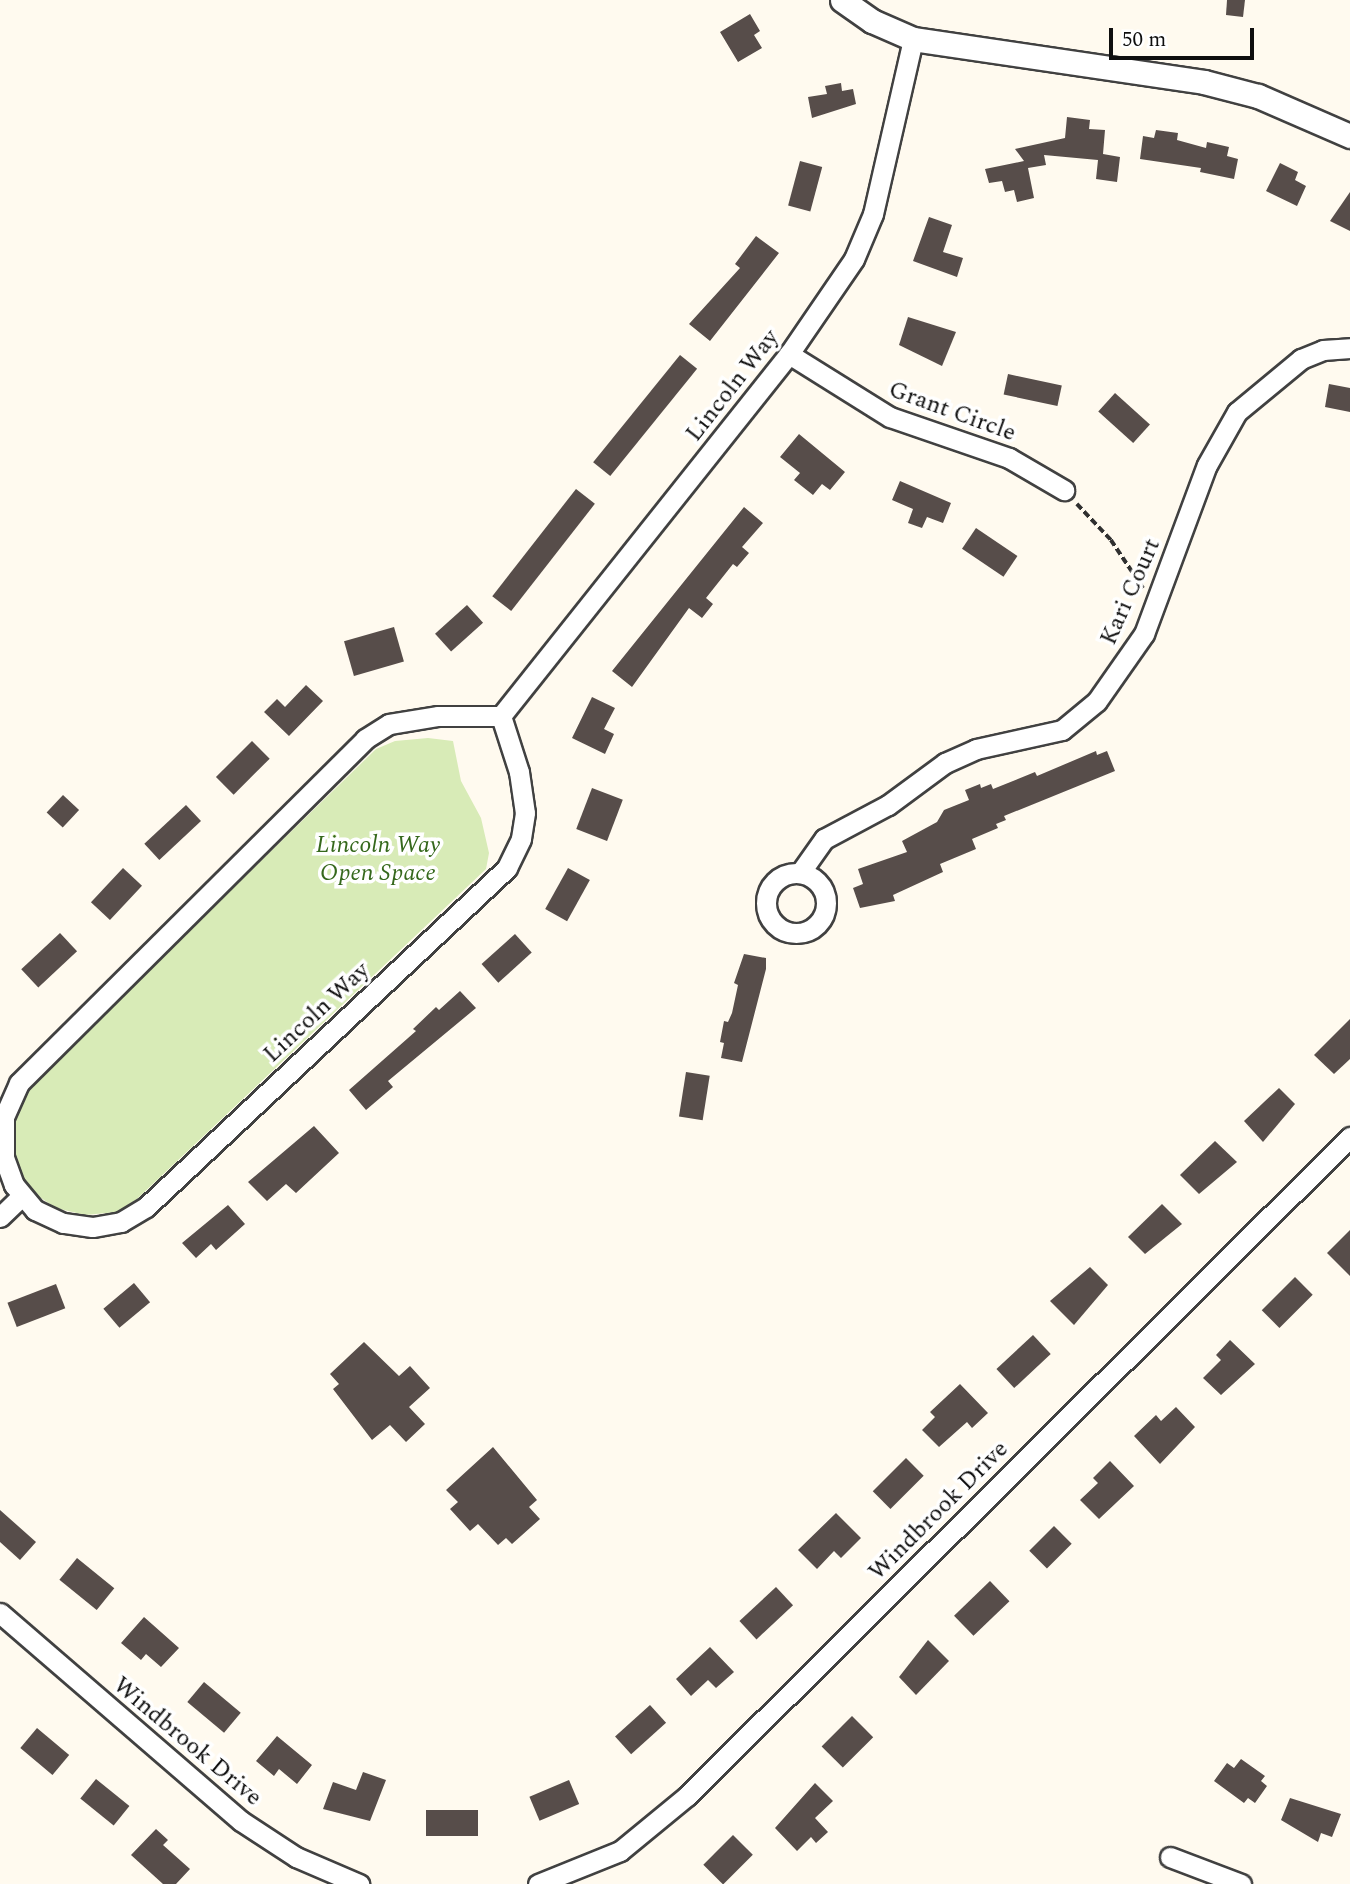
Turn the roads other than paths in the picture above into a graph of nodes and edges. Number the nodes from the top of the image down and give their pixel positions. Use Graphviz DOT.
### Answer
graph roads {
  1 [pos="842,0"];
  2 [pos="914,39"];
  3 [pos="1350,136"];
  4 [pos="1350,348"];
  5 [pos="789,354"];
  6 [pos="1064,491"];
  7 [pos="502,716"];
  8 [pos="800,873"];
  9 [pos="1350,1137"];
  10 [pos="21,1197"];
  11 [pos="0,1217"];
  12 [pos="0,1613"];
  13 [pos="1170,1857"];
  14 [pos="359,1884"];
  15 [pos="538,1884"];
  16 [pos="1241,1884"];
  1 -- 2 [label="street"];
  2 -- 3 [label="street"];
  2 -- 5 [label="street, Lincoln Way"];
  4 -- 8 [label="street, Kari Court"];
  5 -- 6 [label="street, Grant Circle"];
  5 -- 7 [label="street, Lincoln Way"];
  7 -- 10 [label="street"];
  7 -- 10 [label="street, Lincoln Way"];
  9 -- 15 [label="street, Windbrook Drive"];
  10 -- 11 [label="street"];
  12 -- 14 [label="street, Windbrook Drive"];
  13 -- 16 [label="street"];
}
